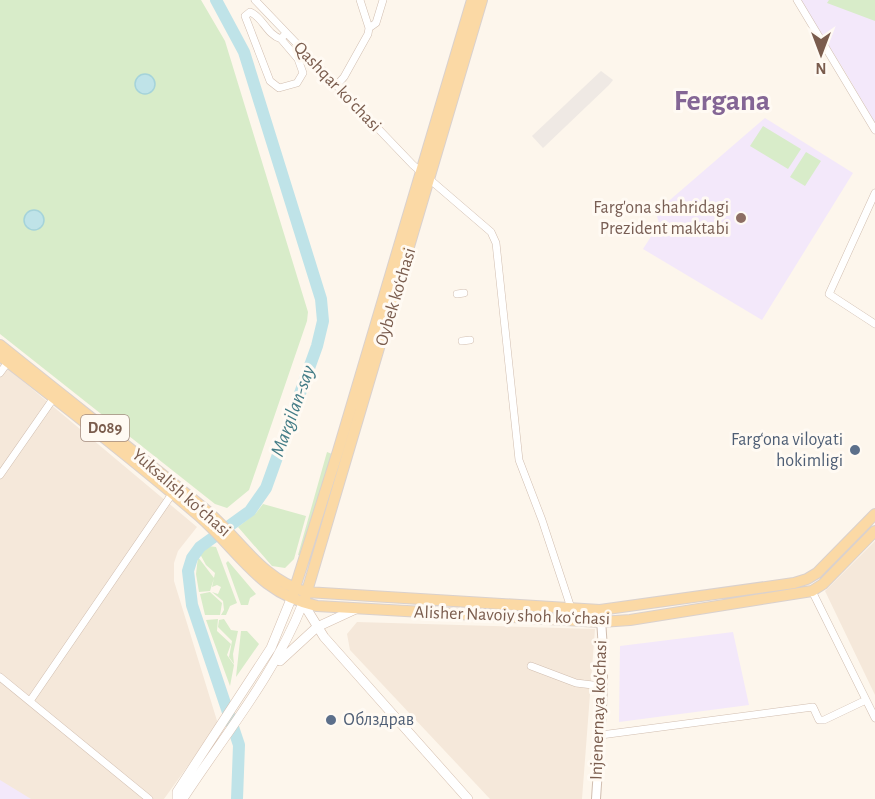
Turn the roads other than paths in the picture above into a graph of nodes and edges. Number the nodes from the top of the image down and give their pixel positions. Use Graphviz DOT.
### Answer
graph roads {
  1 [pos="255,0"];
  2 [pos="360,0"];
  3 [pos="383,0"];
  4 [pos="472,0"];
  5 [pos="482,0"];
  6 [pos="797,0"];
  7 [pos="369,28"];
  8 [pos="283,36"];
  9 [pos="336,86"];
  10 [pos="875,130"];
  11 [pos="426,176"];
  12 [pos="875,193"];
  13 [pos="875,324"];
  14 [pos="0,345"];
  15 [pos="4,359"];
  16 [pos="0,373"];
  17 [pos="53,399"];
  18 [pos="0,476"];
  19 [pos="172,494"];
  20 [pos="875,514"];
  21 [pos="205,515"];
  22 [pos="875,531"];
  23 [pos="807,579"];
  24 [pos="812,591"];
  25 [pos="293,594"];
  26 [pos="305,598"];
  27 [pos="100,599"];
  28 [pos="108,604"];
  29 [pos="357,609"];
  30 [pos="571,609"];
  31 [pos="600,610"];
  32 [pos="575,621"];
  33 [pos="602,622"];
  34 [pos="317,627"];
  35 [pos="531,666"];
  36 [pos="270,672"];
  37 [pos="0,677"];
  38 [pos="602,686"];
  39 [pos="866,700"];
  40 [pos="30,701"];
  41 [pos="875,718"];
  42 [pos="600,735"];
  43 [pos="149,799"];
  44 [pos="178,799"];
  45 [pos="468,799"];
  46 [pos="596,799"];
  1 -- 8 [label="street, Qashqar koʻchasi"];
  2 -- 7 [label="street"];
  3 -- 7 [label="street"];
  4 -- 11 [label="main road, Oybek ko‘chasi"];
  5 -- 11 [label="main road, Oybek ko‘chasi"];
  6 -- 10 [label="street"];
  7 -- 9 [label="street"];
  8 -- 8 [label="street"];
  8 -- 9 [label="street, Qashqar koʻchasi"];
  9 -- 11 [label="street, Qashqar koʻchasi"];
  11 -- 25 [label="main road, Oybek ko‘chasi"];
  11 -- 26 [label="main road, Oybek ko‘chasi"];
  11 -- 30 [label="street, Qashqar koʻchasi"];
  12 -- 13 [label="street"];
  14 -- 21 [label="main road, Yuksalish koʻchasi / D089"];
  15 -- 16 [label="street"];
  15 -- 17 [label="main road, Yuksalish koʻchasi / D089"];
  17 -- 18 [label="street"];
  17 -- 19 [label="main road, Yuksalish koʻchasi / D089"];
  19 -- 21 [label="main road, Yuksalish koʻchasi / D089"];
  19 -- 27 [label="street"];
  20 -- 23 [label="main road, Alisher Navoiy shoh koʻchasi"];
  21 -- 25 [label="main road, Yuksalish koʻchasi / D089"];
  22 -- 24 [label="main road"];
  23 -- 24 [label="street"];
  23 -- 31 [label="main road, Alisher Navoiy shoh koʻchasi"];
  24 -- 33 [label="main road, Alisher Navoiy shoh koʻchasi"];
  24 -- 39 [label="street"];
  25 -- 26 [label="main road, Yuksalish koʻchasi / D089"];
  25 -- 44 [label="main road"];
  26 -- 29 [label="main road, Alisher Navoiy shoh koʻchasi"];
  26 -- 30 [label="main road, Alisher Navoiy shoh koʻchasi"];
  26 -- 34 [label="main road"];
  26 -- 36 [label="main road"];
  27 -- 28 [label="street"];
  27 -- 40 [label="street"];
  29 -- 32 [label="main road, Alisher Navoiy shoh koʻchasi"];
  29 -- 34 [label="main road"];
  30 -- 31 [label="main road, Alisher Navoiy shoh koʻchasi"];
  30 -- 32 [label="street, Qashqar koʻchasi"];
  31 -- 33 [label="street, Injenernaya ko'chasi"];
  32 -- 33 [label="main road, Alisher Navoiy shoh koʻchasi"];
  33 -- 38 [label="street, Injenernaya ko'chasi"];
  34 -- 36 [label="main road"];
  34 -- 45 [label="main road"];
  35 -- 38 [label="street"];
  36 -- 44 [label="main road"];
  37 -- 40 [label="street"];
  38 -- 42 [label="street, Injenernaya ko'chasi"];
  39 -- 41 [label="street"];
  39 -- 42 [label="street"];
  40 -- 43 [label="street"];
  42 -- 46 [label="street, Injenernaya ko'chasi"];
}
